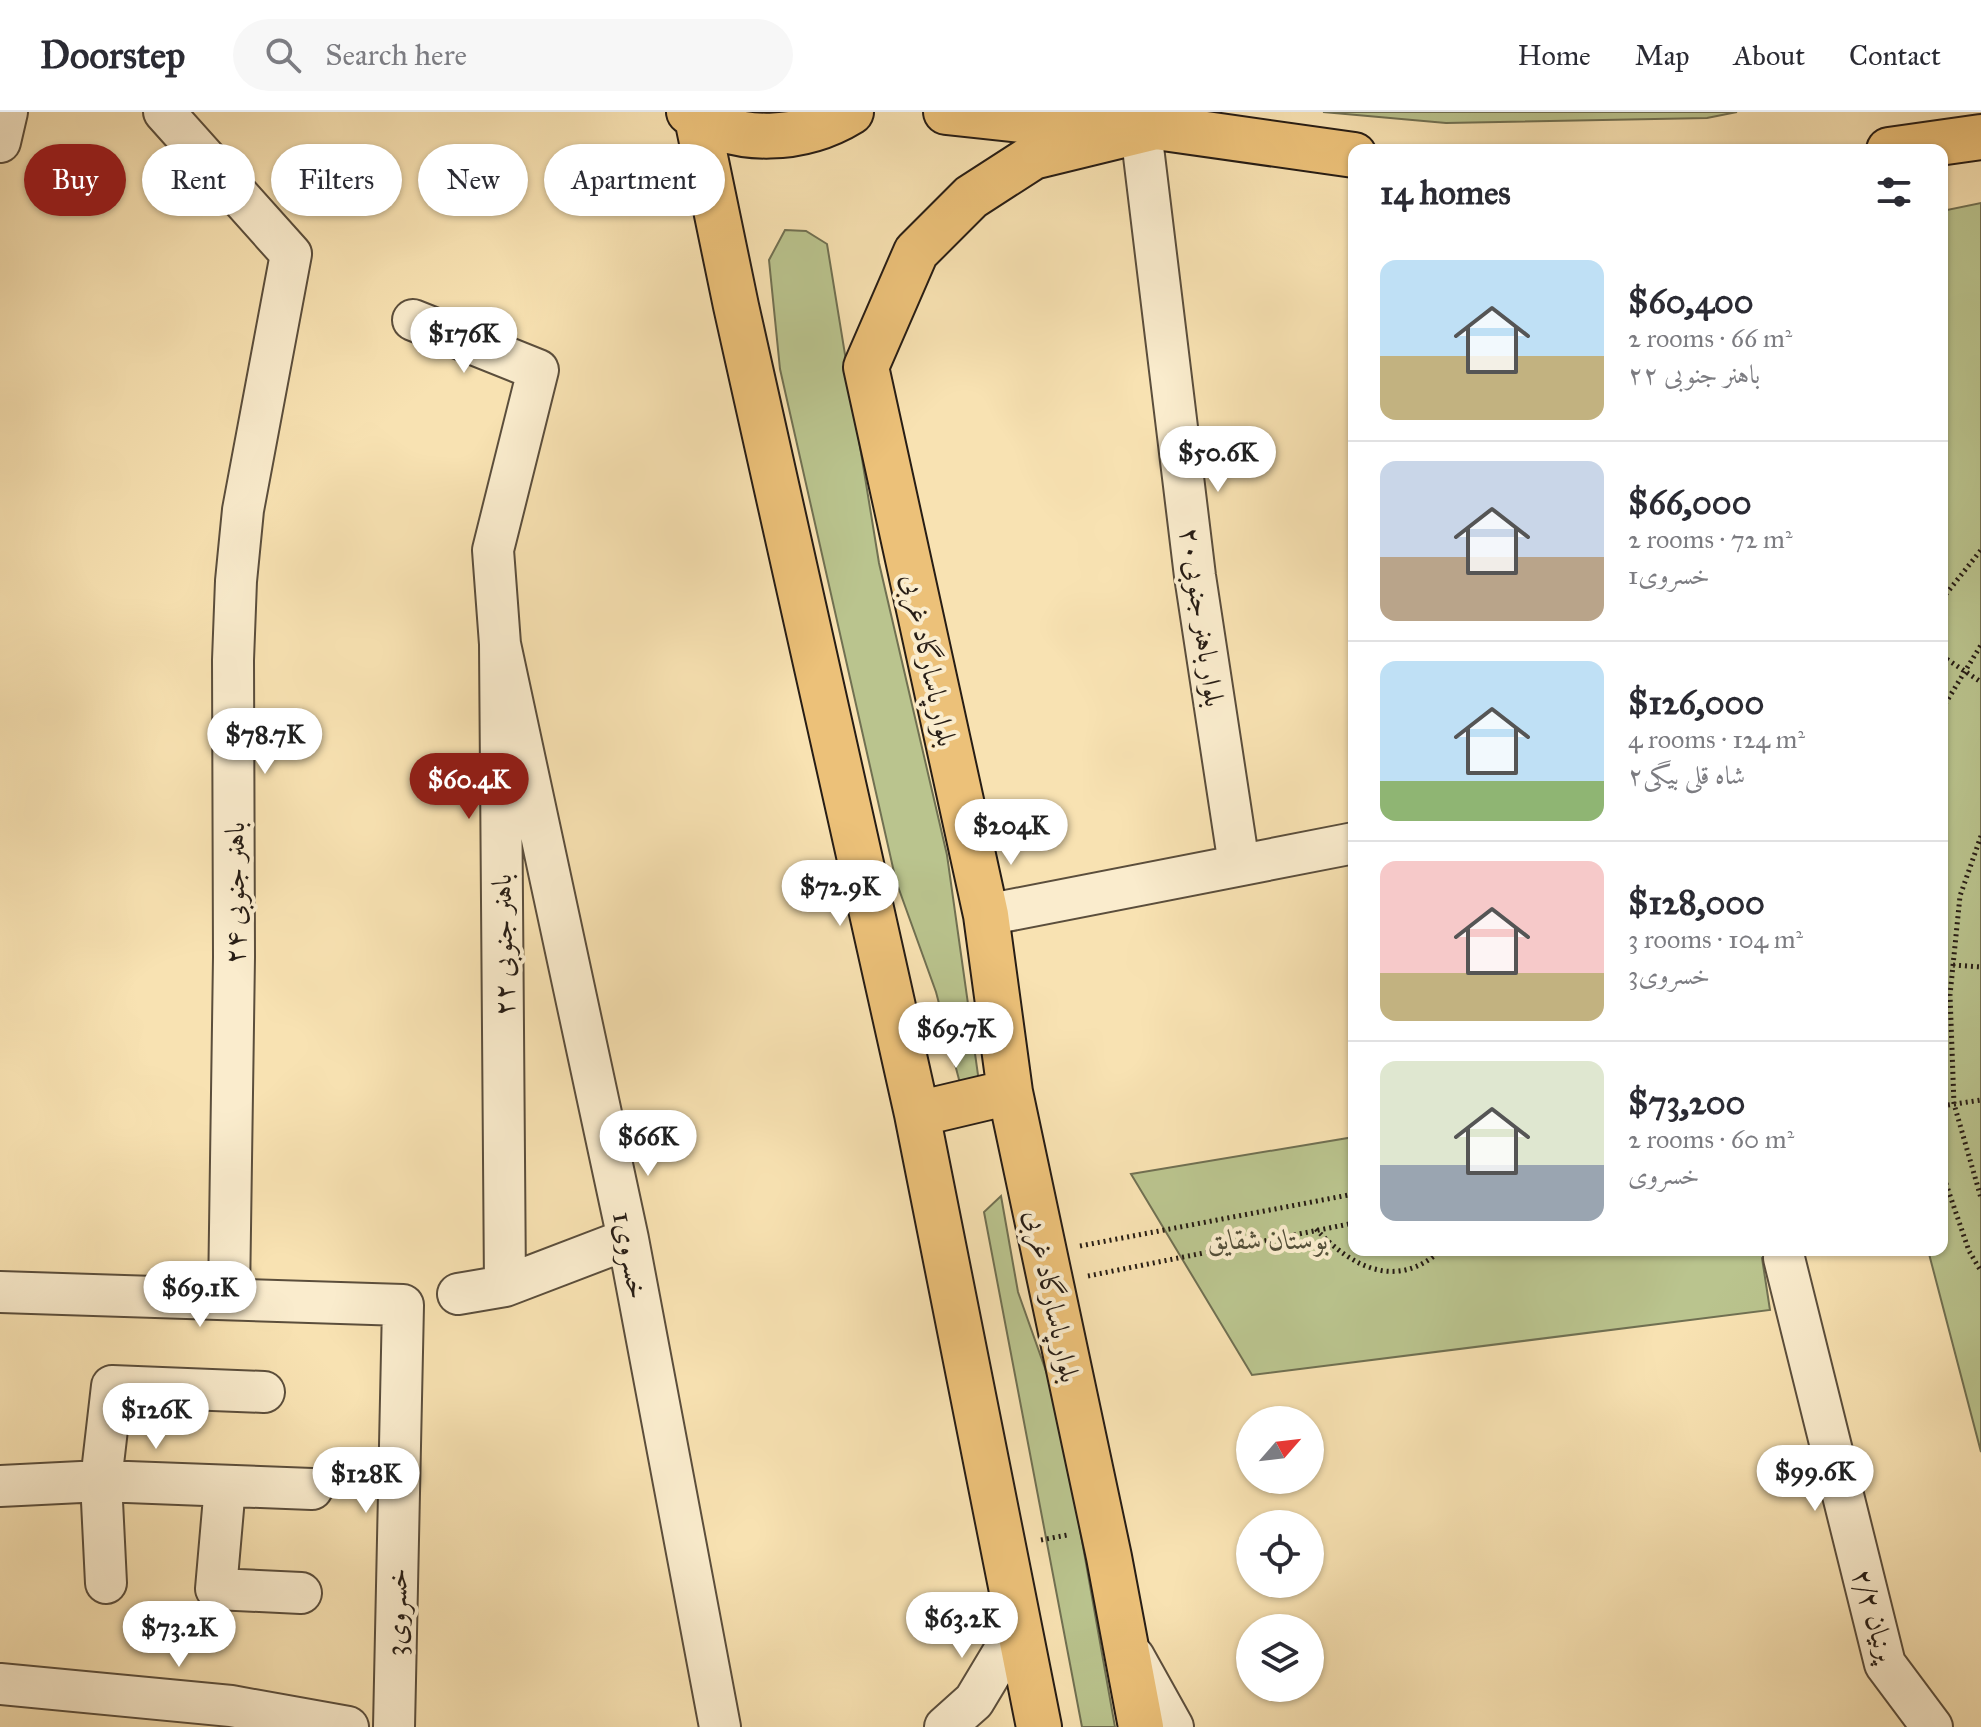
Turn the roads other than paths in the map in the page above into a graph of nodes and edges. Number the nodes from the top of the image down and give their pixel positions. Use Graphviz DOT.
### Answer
graph roads {
  1 [pos="7,112"];
  2 [pos="164,112"];
  3 [pos="851,112"];
  4 [pos="946,112"];
  5 [pos="693,115"];
  6 [pos="1035,117"];
  7 [pos="1149,129"];
  8 [pos="1981,137"];
  9 [pos="0,142"];
  10 [pos="1931,144"];
  11 [pos="1348,154"];
  12 [pos="413,320"];
  13 [pos="500,644"];
  14 [pos="1348,844"];
  15 [pos="1239,865"];
  16 [pos="986,915"];
  17 [pos="1010,1092"];
  18 [pos="917,1114"];
  19 [pos="628,1239"];
  20 [pos="1784,1258"];
  21 [pos="505,1286"];
  22 [pos="0,1292"];
  23 [pos="458,1294"];
  24 [pos="229,1297"];
  25 [pos="264,1392"];
  26 [pos="101,1481"];
  27 [pos="0,1486"];
  28 [pos="225,1486"];
  29 [pos="312,1489"];
  30 [pos="106,1583"];
  31 [pos="301,1593"];
  32 [pos="1019,1626"];
  33 [pos="1124,1637"];
  34 [pos="0,1684"];
  35 [pos="81,1710"];
  36 [pos="348,1727"];
  37 [pos="394,1727"];
  38 [pos="720,1727"];
  39 [pos="945,1727"];
  40 [pos="1039,1727"];
  41 [pos="1141,1727"];
  42 [pos="1173,1727"];
  43 [pos="1932,1727"];
  1 -- 9 [label="street"];
  2 -- 24 [label="street, ۲۴ باهنر جنوبی"];
  3 -- 5 [label="main road"];
  4 -- 6 [label="main road"];
  5 -- 18 [label="main road"];
  6 -- 7 [label="main road"];
  7 -- 11 [label="main road"];
  7 -- 15 [label="street, بلوار باهنر جنوبی۲۰"];
  7 -- 16 [label="main road, بلوار پاسارگاد غربی"];
  8 -- 10 [label="main road"];
  12 -- 13 [label="street, ۲۲ باهنر جنوبی"];
  13 -- 19 [label="street, خسروى1"];
  13 -- 21 [label="street, ۲۲ باهنر جنوبی"];
  14 -- 15 [label="street"];
  15 -- 16 [label="street"];
  16 -- 17 [label="main road, بلوار پاسارگاد غربی"];
  17 -- 18 [label="main road"];
  17 -- 33 [label="main road, بلوار پاسارگاد غربی"];
  18 -- 32 [label="main road"];
  19 -- 21 [label="street"];
  19 -- 38 [label="street, خسروى1"];
  20 -- 43 [label="street, پرنیان ۲/۲"];
  21 -- 23 [label="street"];
  22 -- 24 [label="street"];
  24 -- 37 [label="street, 3خسروى"];
  25 -- 26 [label="street"];
  26 -- 27 [label="street"];
  26 -- 28 [label="street"];
  26 -- 30 [label="street"];
  28 -- 29 [label="street"];
  28 -- 31 [label="street"];
  32 -- 39 [label="street"];
  32 -- 40 [label="main road"];
  33 -- 41 [label="main road, بلوار پاسارگاد غربی"];
  33 -- 42 [label="street"];
  34 -- 35 [label="street"];
  35 -- 36 [label="street"];
}
